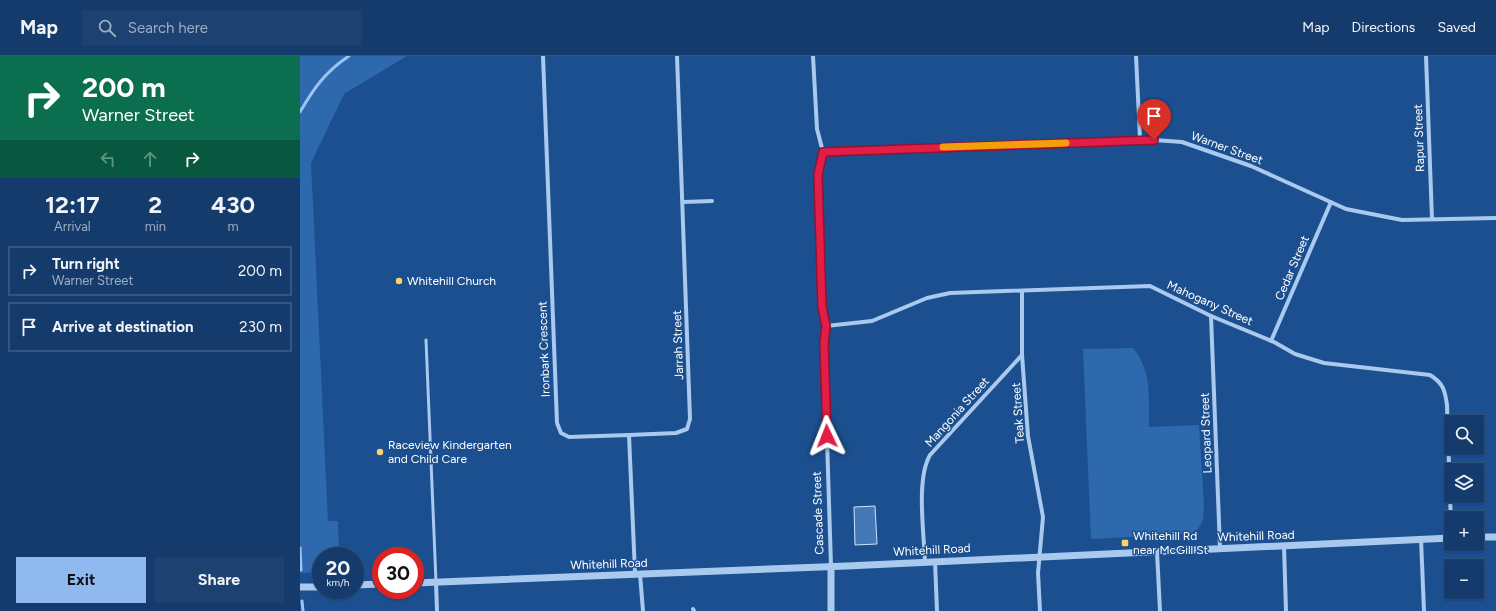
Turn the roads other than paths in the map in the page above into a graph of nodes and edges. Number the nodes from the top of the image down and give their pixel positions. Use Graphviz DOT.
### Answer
graph roads {
  1 [pos="543,56"];
  2 [pos="677,56"];
  3 [pos="813,56"];
  4 [pos="1136,56"];
  5 [pos="1426,56"];
  6 [pos="1140,139"];
  7 [pos="823,152"];
  8 [pos="712,201"];
  9 [pos="683,202"];
  10 [pos="1331,202"];
  11 [pos="1496,218"];
  12 [pos="1432,219"];
  13 [pos="1022,291"];
  14 [pos="1211,316"];
  15 [pos="826,326"];
  16 [pos="426,340"];
  17 [pos="1271,341"];
  18 [pos="1022,355"];
  19 [pos="629,435"];
  20 [pos="1451,511"];
  21 [pos="1496,537"];
  22 [pos="1444,538"];
  23 [pos="1484,538"];
  24 [pos="1421,539"];
  25 [pos="1284,546"];
  26 [pos="1220,548"];
  27 [pos="1157,552"];
  28 [pos="1040,556"];
  29 [pos="935,561"];
  30 [pos="925,562"];
  31 [pos="831,566"];
  32 [pos="637,573"];
  33 [pos="436,582"];
  34 [pos="424,583"];
  35 [pos="312,587"];
  36 [pos="300,588"];
  37 [pos="437,611"];
  38 [pos="643,611"];
  39 [pos="831,611"];
  40 [pos="937,611"];
  41 [pos="1040,611"];
  42 [pos="1160,611"];
  43 [pos="1286,611"];
  44 [pos="1424,611"];
  1 -- 19 [label="street, Ironbark Crescent"];
  2 -- 9 [label="street, Jarrah Street"];
  3 -- 7 [label="street, Cascade Street"];
  4 -- 6 [label="street"];
  5 -- 12 [label="street, Rapur Street"];
  6 -- 7 [label="street, Warner Street"];
  6 -- 10 [label="street, Warner Street"];
  7 -- 15 [label="street, Cascade Street"];
  8 -- 9 [label="street"];
  9 -- 19 [label="street, Jarrah Street"];
  10 -- 12 [label="street, Warner Street"];
  10 -- 17 [label="street, Cedar Street"];
  11 -- 12 [label="street, Warner Street"];
  13 -- 14 [label="street, Mahogany Street"];
  13 -- 15 [label="street, Mahogany Street"];
  13 -- 18 [label="street, Teak Street"];
  14 -- 17 [label="street, Mahogany Street"];
  14 -- 26 [label="street, Leopard Street"];
  15 -- 31 [label="street, Cascade Street"];
  16 -- 33 [label="lane"];
  17 -- 20 [label="street, Mahogany Street"];
  18 -- 28 [label="street, Teak Street"];
  18 -- 30 [label="street, Mangonia Street"];
  19 -- 32 [label="street"];
  21 -- 23 [label="street"];
  22 -- 24 [label="street, Whitehill Road"];
  24 -- 25 [label="street, Whitehill Road"];
  24 -- 44 [label="street"];
  25 -- 26 [label="street, Whitehill Road"];
  25 -- 43 [label="street"];
  26 -- 27 [label="street, Whitehill Road"];
  27 -- 28 [label="street, Whitehill Road"];
  27 -- 42 [label="street"];
  28 -- 29 [label="street, Whitehill Road"];
  28 -- 41 [label="street, Teak Street"];
  29 -- 30 [label="street, Whitehill Road"];
  29 -- 40 [label="street"];
  30 -- 31 [label="street, Whitehill Road"];
  31 -- 32 [label="street, Whitehill Road"];
  31 -- 39 [label="street, Cascade Street"];
  32 -- 33 [label="street, Whitehill Road"];
  32 -- 38 [label="street"];
  33 -- 34 [label="street, Whitehill Road"];
  33 -- 37 [label="street"];
  35 -- 36 [label="street"];
}
